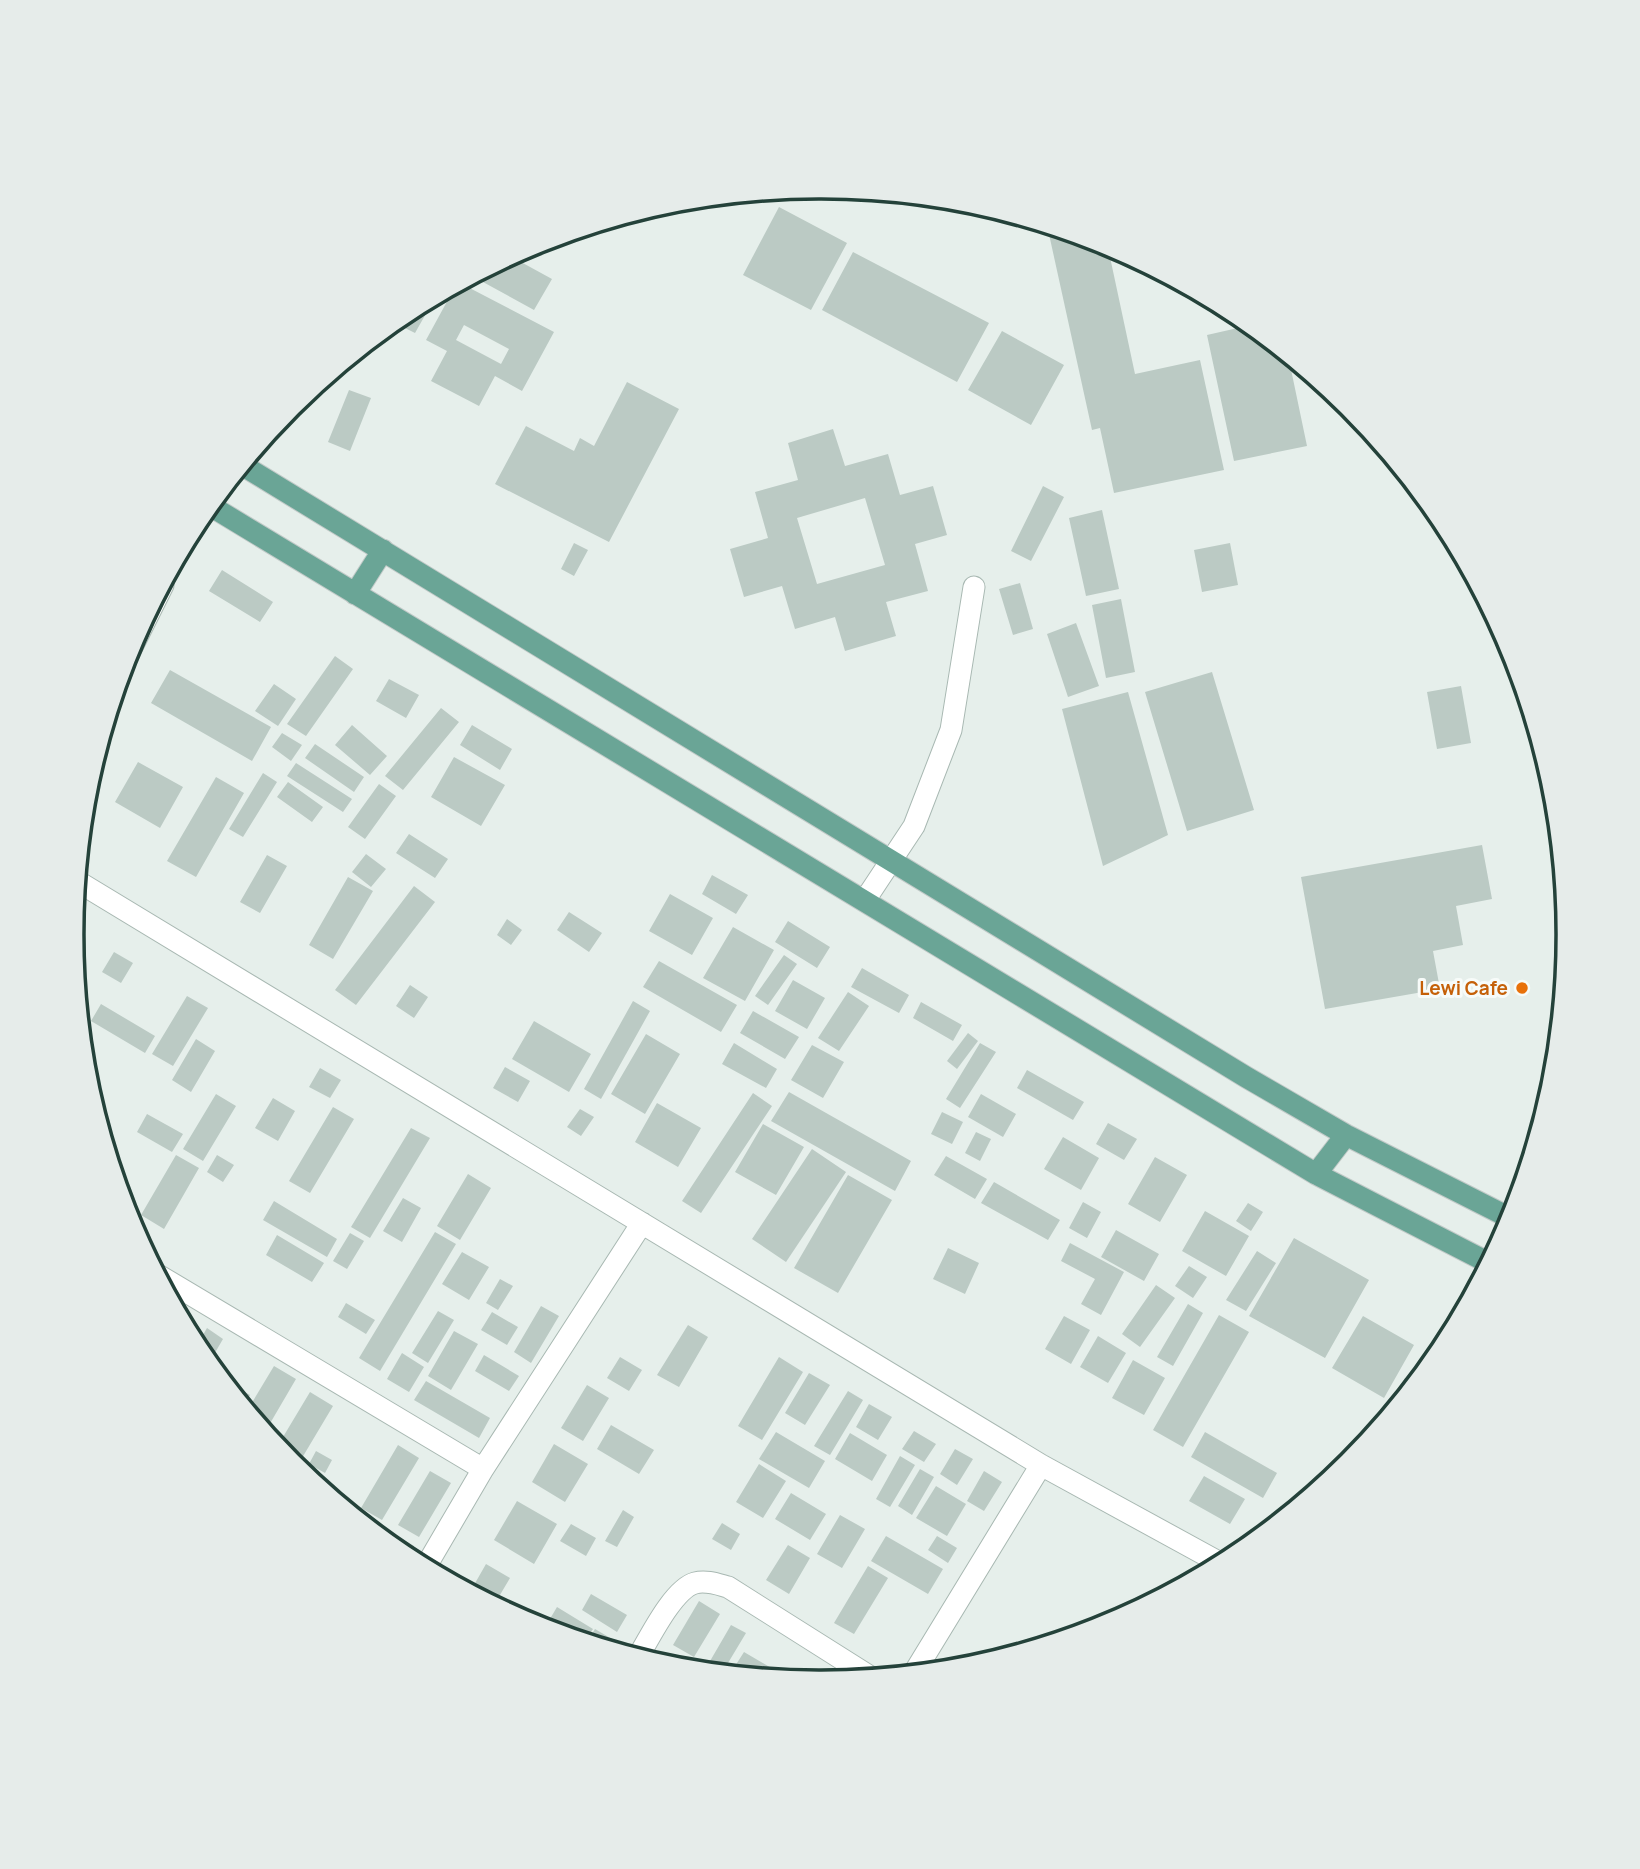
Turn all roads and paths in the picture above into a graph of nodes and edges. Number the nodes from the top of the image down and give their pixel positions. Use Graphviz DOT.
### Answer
graph roads {
  1 [pos="250,470"];
  2 [pos="219,511"];
  3 [pos="383,550"];
  4 [pos="974,587"];
  5 [pos="355,594"];
  6 [pos="890,860"];
  7 [pos="86,886"];
  8 [pos="865,900"];
  9 [pos="1346,1135"];
  10 [pos="1316,1174"];
  11 [pos="1501,1213"];
  12 [pos="642,1223"];
  13 [pos="1481,1259"];
  14 [pos="173,1284"];
  15 [pos="1041,1465"];
  16 [pos="483,1469"];
  17 [pos="431,1558"];
  18 [pos="1211,1558"];
  19 [pos="644,1648"];
  20 [pos="921,1663"];
  21 [pos="858,1669"];
  1 -- 3 [label="main road"];
  2 -- 5 [label="main road"];
  3 -- 5 [label="main road"];
  3 -- 6 [label="main road"];
  4 -- 6 [label="street"];
  5 -- 8 [label="main road"];
  6 -- 8 [label="street"];
  6 -- 9 [label="main road"];
  7 -- 12 [label="street"];
  8 -- 10 [label="main road"];
  9 -- 10 [label="main road"];
  9 -- 11 [label="main road"];
  10 -- 13 [label="main road"];
  12 -- 15 [label="street"];
  12 -- 16 [label="street"];
  14 -- 16 [label="street"];
  15 -- 18 [label="street"];
  15 -- 20 [label="street"];
  16 -- 17 [label="street"];
  19 -- 21 [label="street"];
}
